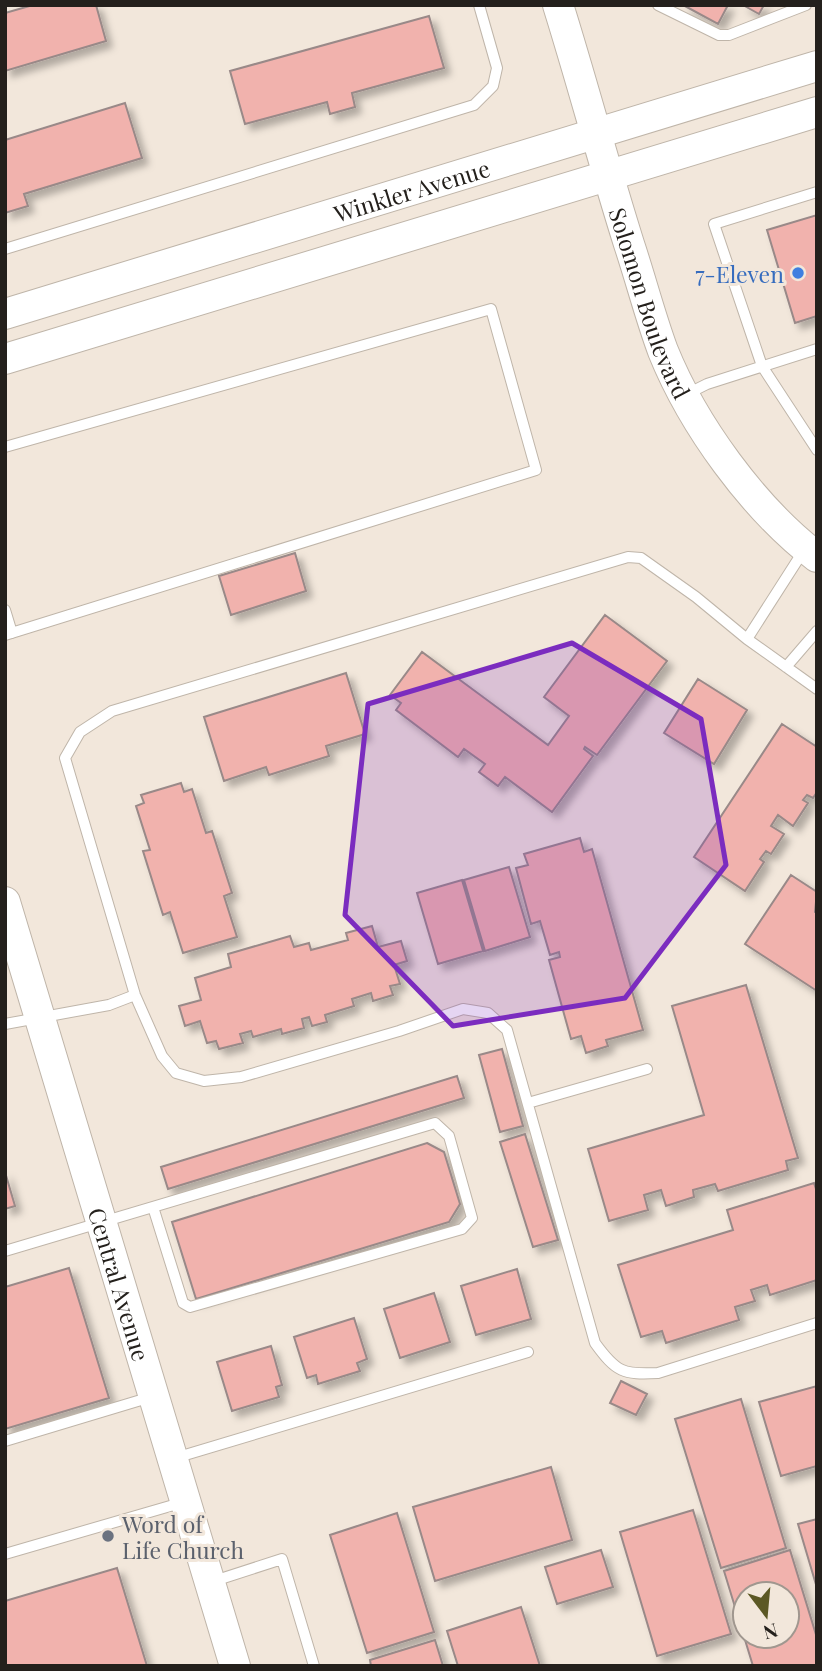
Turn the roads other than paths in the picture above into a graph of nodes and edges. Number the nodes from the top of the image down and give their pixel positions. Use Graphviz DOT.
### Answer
graph roads {
  1 [pos="478,5"];
  2 [pos="558,5"];
  3 [pos="658,5"];
  4 [pos="806,5"];
  5 [pos="817,66"];
  6 [pos="817,112"];
  7 [pos="594,134"];
  8 [pos="607,175"];
  9 [pos="817,192"];
  10 [pos="5,249"];
  11 [pos="5,314"];
  12 [pos="817,349"];
  13 [pos="5,359"];
  14 [pos="762,366"];
  15 [pos="685,395"];
  16 [pos="5,447"];
  17 [pos="817,450"];
  18 [pos="811,553"];
  19 [pos="5,610"];
  20 [pos="817,631"];
  21 [pos="8,634"];
  22 [pos="747,639"];
  23 [pos="786,667"];
  24 [pos="817,689"];
  25 [pos="5,902"];
  26 [pos="135,995"];
  27 [pos="41,1019"];
  28 [pos="5,1024"];
  29 [pos="647,1069"];
  30 [pos="528,1103"];
  31 [pos="153,1207"];
  32 [pos="102,1222"];
  33 [pos="5,1251"];
  34 [pos="817,1323"];
  35 [pos="528,1352"];
  36 [pos="154,1396"];
  37 [pos="5,1441"];
  38 [pos="173,1458"];
  39 [pos="186,1502"];
  40 [pos="5,1554"];
  41 [pos="210,1582"];
  42 [pos="235,1666"];
  43 [pos="314,1666"];
  1 -- 10 [label="lane"];
  2 -- 7 [label="street, Solomon Boulevard"];
  3 -- 4 [label="lane"];
  5 -- 7 [label="street, Winkler Avenue"];
  6 -- 8 [label="street, Winkler Avenue"];
  7 -- 8 [label="street, Solomon Boulevard"];
  7 -- 11 [label="street, Winkler Avenue"];
  8 -- 13 [label="street, Winkler Avenue"];
  8 -- 15 [label="street, Solomon Boulevard"];
  9 -- 14 [label="lane"];
  12 -- 14 [label="lane"];
  14 -- 15 [label="lane"];
  14 -- 17 [label="lane"];
  15 -- 18 [label="street, Solomon Boulevard"];
  16 -- 21 [label="lane"];
  18 -- 22 [label="lane"];
  19 -- 21 [label="lane"];
  20 -- 23 [label="lane"];
  22 -- 23 [label="lane"];
  22 -- 26 [label="lane"];
  23 -- 24 [label="lane"];
  25 -- 27 [label="street, Central Avenue"];
  26 -- 27 [label="lane"];
  26 -- 30 [label="lane"];
  27 -- 28 [label="lane"];
  27 -- 32 [label="street, Central Avenue"];
  29 -- 30 [label="lane"];
  30 -- 34 [label="lane"];
  31 -- 31 [label="lane"];
  31 -- 32 [label="lane"];
  32 -- 33 [label="lane"];
  32 -- 36 [label="street, Central Avenue"];
  35 -- 38 [label="lane"];
  36 -- 37 [label="lane"];
  36 -- 38 [label="street, Central Avenue"];
  38 -- 39 [label="street, Central Avenue"];
  39 -- 40 [label="lane"];
  39 -- 41 [label="street, Central Avenue"];
  41 -- 42 [label="street, Central Avenue"];
  41 -- 43 [label="lane"];
}
